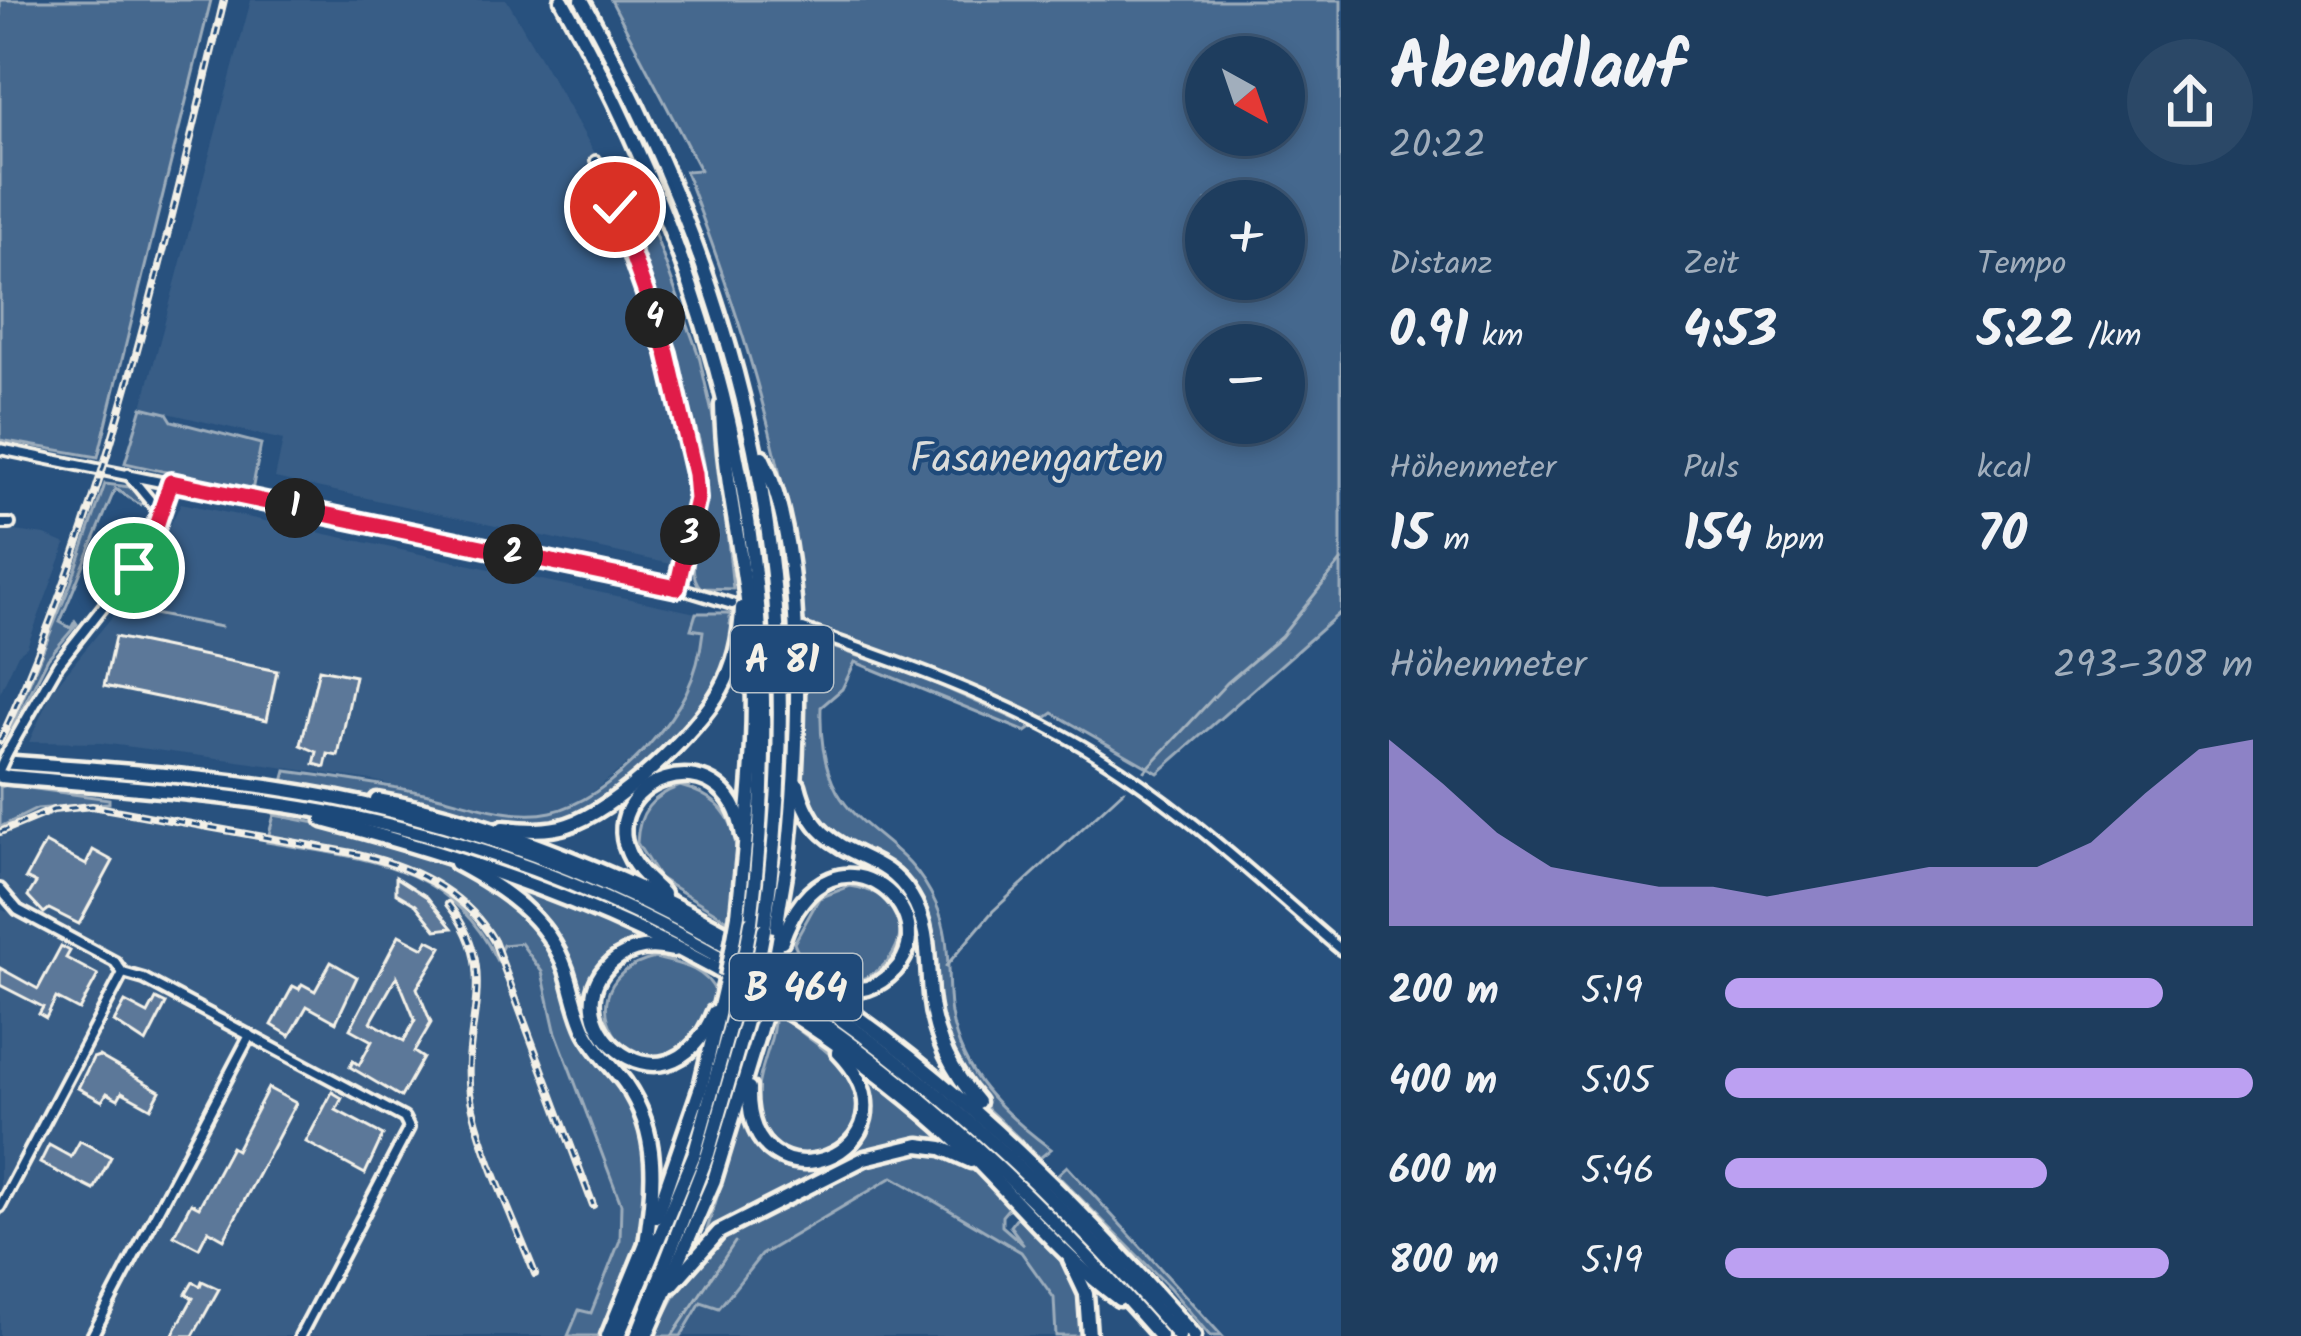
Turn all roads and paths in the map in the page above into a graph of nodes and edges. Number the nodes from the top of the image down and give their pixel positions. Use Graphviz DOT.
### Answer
graph roads {
  1 [pos="562,0"];
  2 [pos="582,0"];
  3 [pos="596,161"];
  4 [pos="723,386"];
  5 [pos="754,440"];
  6 [pos="0,448"];
  7 [pos="127,473"];
  8 [pos="171,482"];
  9 [pos="161,515"];
  10 [pos="744,583"];
  11 [pos="677,588"];
  12 [pos="732,604"];
  13 [pos="803,629"];
  14 [pos="2,765"];
  15 [pos="796,771"];
  16 [pos="316,796"];
  17 [pos="301,808"];
  18 [pos="484,826"];
  19 [pos="439,854"];
  20 [pos="744,868"];
  21 [pos="0,889"];
  22 [pos="673,904"];
  23 [pos="763,929"];
  24 [pos="1341,950"];
  25 [pos="692,954"];
  26 [pos="792,970"];
  27 [pos="123,973"];
  28 [pos="730,994"];
  29 [pos="821,1033"];
  30 [pos="250,1035"];
  31 [pos="748,1073"];
  32 [pos="1010,1140"];
  33 [pos="987,1171"];
  34 [pos="0,1207"];
  35 [pos="646,1244"];
  36 [pos="1064,1249"];
  37 [pos="672,1285"];
  38 [pos="1135,1307"];
  39 [pos="92,1336"];
  40 [pos="299,1336"];
  41 [pos="608,1336"];
  42 [pos="618,1336"];
  43 [pos="641,1336"];
  44 [pos="1089,1336"];
  45 [pos="1160,1336"];
  46 [pos="1179,1336"];
  47 [pos="1194,1336"];
  1 -- 4 [label="highway, A 81"];
  2 -- 5 [label="highway, A 81"];
  3 -- 11 [label="street"];
  4 -- 10 [label="highway"];
  4 -- 23 [label="highway, A 81"];
  5 -- 15 [label="highway"];
  5 -- 23 [label="highway, A 81"];
  6 -- 7 [label="street"];
  7 -- 8 [label="street"];
  7 -- 9 [label="street"];
  8 -- 9 [label="street"];
  8 -- 11 [label="street"];
  9 -- 14 [label="street"];
  10 -- 18 [label="highway"];
  10 -- 20 [label="highway"];
  11 -- 12 [label="street"];
  13 -- 24 [label="street"];
  14 -- 16 [label="highway, B 464"];
  14 -- 17 [label="highway, B 464"];
  15 -- 23 [label="highway"];
  15 -- 32 [label="highway"];
  16 -- 18 [label="highway, B 464"];
  16 -- 46 [label="highway, B 464"];
  17 -- 19 [label="highway, B 464"];
  17 -- 38 [label="highway, B 464"];
  18 -- 22 [label="highway, B 464"];
  19 -- 25 [label="highway, B 464"];
  19 -- 35 [label="highway"];
  20 -- 22 [label="highway"];
  20 -- 23 [label="highway"];
  21 -- 27 [label="street"];
  22 -- 26 [label="highway, B 464"];
  23 -- 26 [label="highway"];
  23 -- 28 [label="highway, A 81, bridge"];
  23 -- 28 [label="highway, bridge"];
  23 -- 31 [label="highway, bridge"];
  25 -- 28 [label="highway"];
  25 -- 29 [label="highway, B 464"];
  26 -- 32 [label="highway, B 464"];
  27 -- 30 [label="street"];
  27 -- 34 [label="street"];
  28 -- 35 [label="highway"];
  28 -- 42 [label="highway, A 81"];
  28 -- 43 [label="highway, A 81"];
  29 -- 31 [label="highway"];
  29 -- 33 [label="highway, B 464"];
  30 -- 39 [label="street"];
  30 -- 40 [label="street"];
  31 -- 37 [label="highway"];
  32 -- 47 [label="highway, B 464"];
  33 -- 36 [label="highway, B 464"];
  33 -- 37 [label="highway"];
  35 -- 41 [label="highway"];
  36 -- 38 [label="highway, B 464"];
  36 -- 44 [label="highway"];
  37 -- 43 [label="highway"];
  38 -- 45 [label="highway, B 464"];
}
